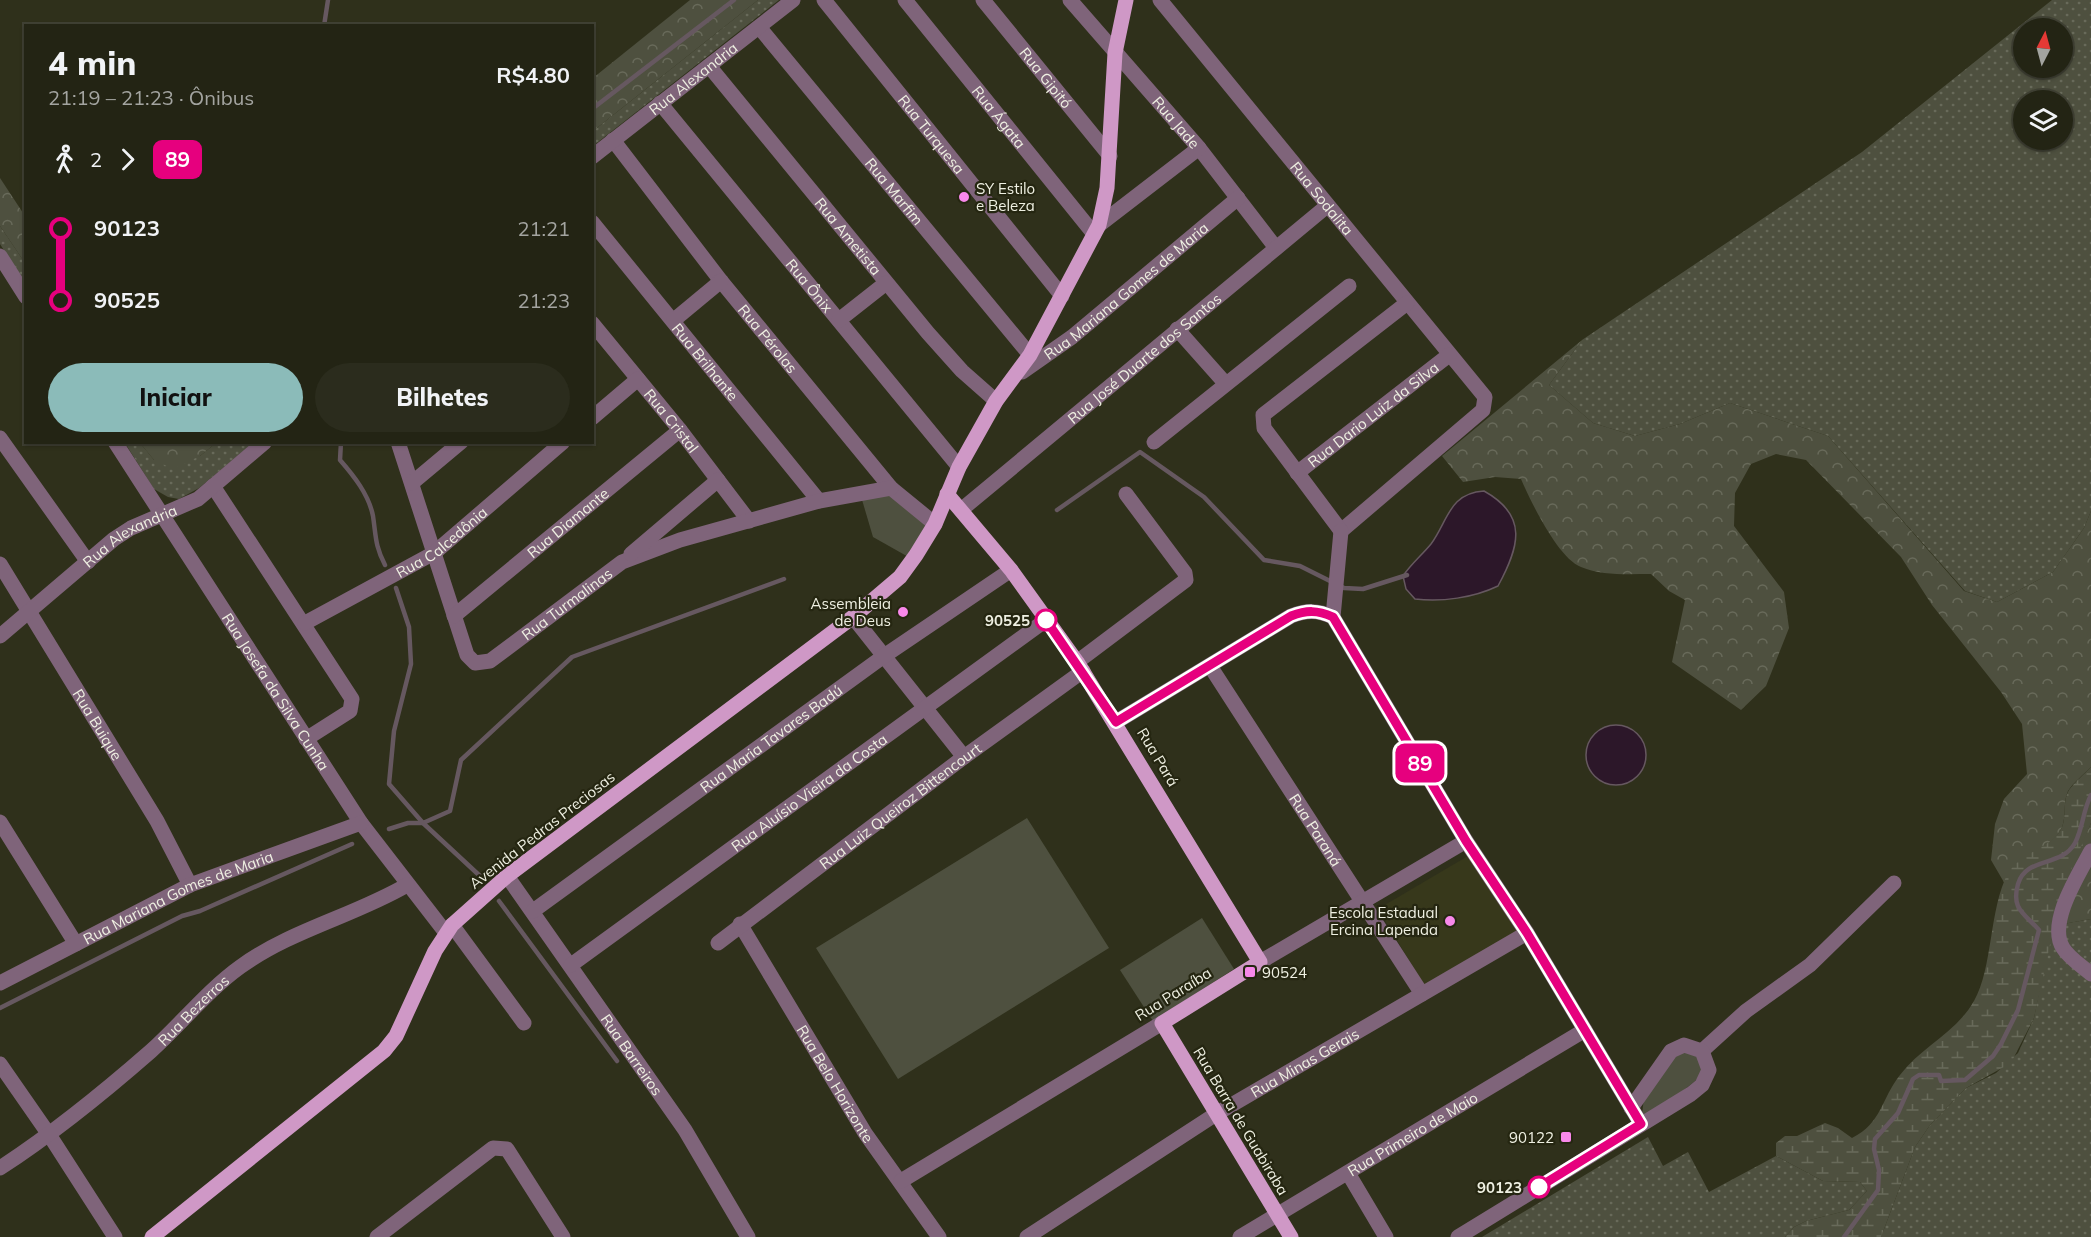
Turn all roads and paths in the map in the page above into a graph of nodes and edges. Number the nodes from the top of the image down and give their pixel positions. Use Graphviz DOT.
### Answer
graph roads {
  1 [pos="794,0"];
  2 [pos="824,0"];
  3 [pos="905,0"];
  4 [pos="983,0"];
  5 [pos="1070,0"];
  6 [pos="1126,0"];
  7 [pos="1160,0"];
  8 [pos="759,27"];
  9 [pos="1115,52"];
  10 [pos="709,66"];
  11 [pos="660,103"];
  12 [pos="613,140"];
  13 [pos="1198,148"];
  14 [pos="594,155"];
  15 [pos="1110,156"];
  16 [pos="1238,198"];
  17 [pos="1327,206"];
  18 [pos="594,224"];
  19 [pos="1096,230"];
  20 [pos="1276,248"];
  21 [pos="0,255"];
  22 [pos="721,281"];
  23 [pos="886,283"];
  24 [pos="1349,286"];
  25 [pos="24,294"];
  26 [pos="1062,296"];
  27 [pos="1407,303"];
  28 [pos="674,320"];
  29 [pos="839,320"];
  30 [pos="1177,329"];
  31 [pos="595,330"];
  32 [pos="1449,355"];
  33 [pos="1030,356"];
  34 [pos="638,379"];
  35 [pos="1012,379"];
  36 [pos="1225,383"];
  37 [pos="996,401"];
  38 [pos="594,416"];
  39 [pos="680,430"];
  40 [pos="0,438"];
  41 [pos="1154,441"];
  42 [pos="117,444"];
  43 [pos="263,444"];
  44 [pos="399,444"];
  45 [pos="459,444"];
  46 [pos="561,444"];
  47 [pos="959,467"];
  48 [pos="1297,473"];
  49 [pos="717,480"];
  50 [pos="412,483"];
  51 [pos="213,486"];
  52 [pos="891,488"];
  53 [pos="947,494"];
  54 [pos="1126,494"];
  55 [pos="819,501"];
  56 [pos="961,510"];
  57 [pos="161,517"];
  58 [pos="749,521"];
  59 [pos="935,524"];
  60 [pos="1341,531"];
  61 [pos="434,553"];
  62 [pos="88,562"];
  63 [pos="622,562"];
  64 [pos="0,564"];
  65 [pos="1011,570"];
  66 [pos="29,613"];
  67 [pos="454,616"];
  68 [pos="853,616"];
  69 [pos="1333,617"];
  70 [pos="1046,620"];
  71 [pos="305,623"];
  72 [pos="0,636"];
  73 [pos="884,656"];
  74 [pos="1210,666"];
  75 [pos="1080,667"];
  76 [pos="926,707"];
  77 [pos="1116,722"];
  78 [pos="306,739"];
  79 [pos="964,757"];
  80 [pos="0,822"];
  81 [pos="361,823"];
  82 [pos="1466,841"];
  83 [pos="2091,851"];
  84 [pos="507,876"];
  85 [pos="1894,883"];
  86 [pos="190,885"];
  87 [pos="407,885"];
  88 [pos="1363,903"];
  89 [pos="533,911"];
  90 [pos="740,924"];
  91 [pos="449,929"];
  92 [pos="1527,933"];
  93 [pos="718,943"];
  94 [pos="76,944"];
  95 [pos="1260,962"];
  96 [pos="571,966"];
  97 [pos="2091,974"];
  98 [pos="0,982"];
  99 [pos="1422,994"];
  100 [pos="524,1023"];
  101 [pos="1162,1023"];
  102 [pos="1585,1030"];
  103 [pos="1702,1051"];
  104 [pos="0,1064"];
  105 [pos="1631,1108"];
  106 [pos="1216,1114"];
  107 [pos="1641,1124"];
  108 [pos="50,1136"];
  109 [pos="0,1168"];
  110 [pos="1348,1173"];
  111 [pos="901,1181"];
  112 [pos="1276,1214"];
  113 [pos="935,1236"];
  114 [pos="115,1237"];
  115 [pos="152,1237"];
  116 [pos="377,1237"];
  117 [pos="563,1237"];
  118 [pos="748,1237"];
  119 [pos="1027,1237"];
  120 [pos="1240,1237"];
  121 [pos="1291,1237"];
  122 [pos="1386,1237"];
  123 [pos="1458,1237"];
  1 -- 8 [label="street, Rua Alexandria"];
  2 -- 26 [label="street, Rua Turquesa"];
  3 -- 19 [label="street, Rua Ágata"];
  4 -- 15 [label="street, Rua Gipitó"];
  5 -- 9 [label="street, Rua Jade"];
  6 -- 9 [label="main road, Avenida Pedras Preciosas"];
  7 -- 17 [label="street, Rua Sodalita"];
  8 -- 10 [label="street, Rua Alexandria"];
  8 -- 33 [label="street, Rua Marfim"];
  9 -- 13 [label="street, Rua Jade"];
  9 -- 15 [label="main road, Avenida Pedras Preciosas"];
  10 -- 11 [label="street, Rua Alexandria"];
  10 -- 23 [label="street, Rua Ametista"];
  11 -- 12 [label="street, Rua Alexandria"];
  11 -- 29 [label="street, Rua Ônix"];
  12 -- 14 [label="street, Rua Alexandria"];
  12 -- 22 [label="street, Rua Pérolas"];
  13 -- 16 [label="street, Rua Jade"];
  13 -- 19 [label="street"];
  15 -- 19 [label="main road, Avenida Pedras Preciosas"];
  16 -- 20 [label="street, Rua Jade"];
  16 -- 35 [label="street, Rua Mariana Gomes de Maria"];
  17 -- 20 [label="street, Rua José Duarte dos Santos"];
  17 -- 27 [label="street, Rua Sodalita"];
  18 -- 28 [label="street, Rua Brilhante"];
  19 -- 26 [label="main road, Avenida Pedras Preciosas"];
  20 -- 30 [label="street, Rua José Duarte dos Santos"];
  21 -- 25 [label="street"];
  22 -- 28 [label="street"];
  22 -- 52 [label="street, Rua Pérolas"];
  23 -- 29 [label="street"];
  23 -- 37 [label="street, Rua Ametista"];
  24 -- 36 [label="street"];
  26 -- 33 [label="main road, Avenida Pedras Preciosas"];
  27 -- 32 [label="street, Rua Sodalita"];
  27 -- 48 [label="street"];
  28 -- 55 [label="street, Rua Brilhante"];
  29 -- 47 [label="street, Rua Ônix"];
  30 -- 36 [label="street"];
  30 -- 56 [label="street, Rua José Duarte dos Santos"];
  31 -- 34 [label="street, Rua Cristal"];
  32 -- 48 [label="street, Rua Dario Luiz da Silva"];
  32 -- 60 [label="street, Rua Sodalita"];
  33 -- 35 [label="main road, Avenida Pedras Preciosas"];
  34 -- 38 [label="street"];
  34 -- 39 [label="street, Rua Cristal"];
  35 -- 37 [label="main road, Avenida Pedras Preciosas"];
  36 -- 41 [label="street"];
  37 -- 47 [label="main road, Avenida Pedras Preciosas"];
  39 -- 49 [label="street, Rua Cristal"];
  39 -- 67 [label="street, Rua Diamante"];
  40 -- 62 [label="street"];
  42 -- 57 [label="street, Rua Josefa da Silva Cunha"];
  43 -- 51 [label="street, Rua Alexandria"];
  44 -- 50 [label="street, Rua Turmalinas"];
  45 -- 50 [label="street"];
  46 -- 61 [label="street, Rua Calcedônia"];
  47 -- 53 [label="main road, Avenida Pedras Preciosas"];
  48 -- 60 [label="street"];
  49 -- 58 [label="street, Rua Cristal"];
  49 -- 63 [label="street"];
  50 -- 61 [label="street, Rua Turmalinas"];
  51 -- 57 [label="street, Rua Alexandria"];
  51 -- 71 [label="street"];
  52 -- 55 [label="street, Rua Turmalinas"];
  52 -- 59 [label="street, Rua Pérolas"];
  53 -- 56 [label="main road, Rua Pará"];
  53 -- 59 [label="main road, Avenida Pedras Preciosas"];
  54 -- 75 [label="street, Rua Luiz Queiroz Bittencourt"];
  55 -- 58 [label="street, Rua Turmalinas"];
  56 -- 65 [label="main road, Rua Pará"];
  57 -- 62 [label="street, Rua Alexandria"];
  57 -- 78 [label="street, Rua Josefa da Silva Cunha"];
  58 -- 63 [label="street, Rua Turmalinas"];
  59 -- 68 [label="main road, Avenida Pedras Preciosas"];
  60 -- 69 [label="street"];
  61 -- 67 [label="street, Rua Turmalinas"];
  61 -- 71 [label="street, Rua Calcedônia"];
  62 -- 66 [label="street, Rua Alexandria"];
  63 -- 67 [label="street, Rua Turmalinas"];
  64 -- 66 [label="street, Rua Buique"];
  65 -- 70 [label="main road, Rua Pará"];
  65 -- 73 [label="street, Rua Maria Tavares Badú"];
  66 -- 72 [label="street, Rua Alexandria"];
  66 -- 86 [label="street, Rua Buique"];
  68 -- 73 [label="street"];
  68 -- 84 [label="main road, Avenida Pedras Preciosas"];
  69 -- 74 [label="street"];
  69 -- 82 [label="street"];
  70 -- 75 [label="main road, Rua Pará"];
  70 -- 76 [label="street, Rua Aluísio Vieira da Costa"];
  71 -- 78 [label="street"];
  73 -- 76 [label="street"];
  73 -- 89 [label="street, Rua Maria Tavares Badú"];
  74 -- 77 [label="street"];
  74 -- 88 [label="street, Rua Paraná"];
  75 -- 77 [label="main road, Rua Pará"];
  75 -- 79 [label="street, Rua Luiz Queiroz Bittencourt"];
  76 -- 79 [label="street"];
  76 -- 96 [label="street, Rua Aluísio Vieira da Costa"];
  77 -- 95 [label="main road, Rua Pará"];
  78 -- 81 [label="street, Rua Josefa da Silva Cunha"];
  79 -- 90 [label="street, Rua Luiz Queiroz Bittencourt"];
  80 -- 94 [label="street"];
  81 -- 86 [label="street, Rua Mariana Gomes de Maria"];
  81 -- 87 [label="street, Rua Josefa da Silva Cunha"];
  82 -- 88 [label="street, Rua Paraíba"];
  82 -- 92 [label="street"];
  83 -- 97 [label="street"];
  84 -- 89 [label="street, Rua Barreiros"];
  84 -- 91 [label="main road, Avenida Pedras Preciosas"];
  85 -- 103 [label="street"];
  86 -- 94 [label="street, Rua Mariana Gomes de Maria"];
  87 -- 91 [label="street, Rua Josefa da Silva Cunha"];
  87 -- 108 [label="street, Rua Bezerros"];
  88 -- 95 [label="street, Rua Paraíba"];
  88 -- 99 [label="street, Rua Paraná"];
  89 -- 96 [label="street, Rua Barreiros"];
  90 -- 93 [label="street, Rua Luiz Queiroz Bittencourt"];
  90 -- 111 [label="street, Rua Belo Horizonte"];
  91 -- 100 [label="street, Rua Josefa da Silva Cunha"];
  91 -- 115 [label="main road, Avenida Pedras Preciosas"];
  92 -- 99 [label="street, Rua Minas Gerais"];
  92 -- 102 [label="street"];
  94 -- 98 [label="street, Rua Mariana Gomes de Maria"];
  95 -- 101 [label="main road, Rua Paraíba"];
  96 -- 118 [label="street, Rua Barreiros"];
  99 -- 106 [label="street, Rua Minas Gerais"];
  101 -- 106 [label="main road, Rua Barra de Guabiraba"];
  101 -- 111 [label="street, Rua Paraíba"];
  102 -- 105 [label="street"];
  102 -- 110 [label="street, Rua Primeiro de Maio"];
  103 -- 105 [label="street"];
  103 -- 107 [label="street"];
  104 -- 108 [label="street"];
  105 -- 107 [label="street"];
  106 -- 112 [label="main road, Rua Barra de Guabiraba"];
  106 -- 119 [label="street, Rua Minas Gerais"];
  107 -- 123 [label="street"];
  108 -- 109 [label="street, Rua Bezerros"];
  108 -- 114 [label="street"];
  110 -- 112 [label="street, Rua Primeiro de Maio"];
  110 -- 122 [label="street"];
  111 -- 113 [label="street, Rua Belo Horizonte"];
  112 -- 120 [label="street, Rua Primeiro de Maio"];
  112 -- 121 [label="main road, Rua Barra de Guabiraba"];
  116 -- 117 [label="street"];
}
